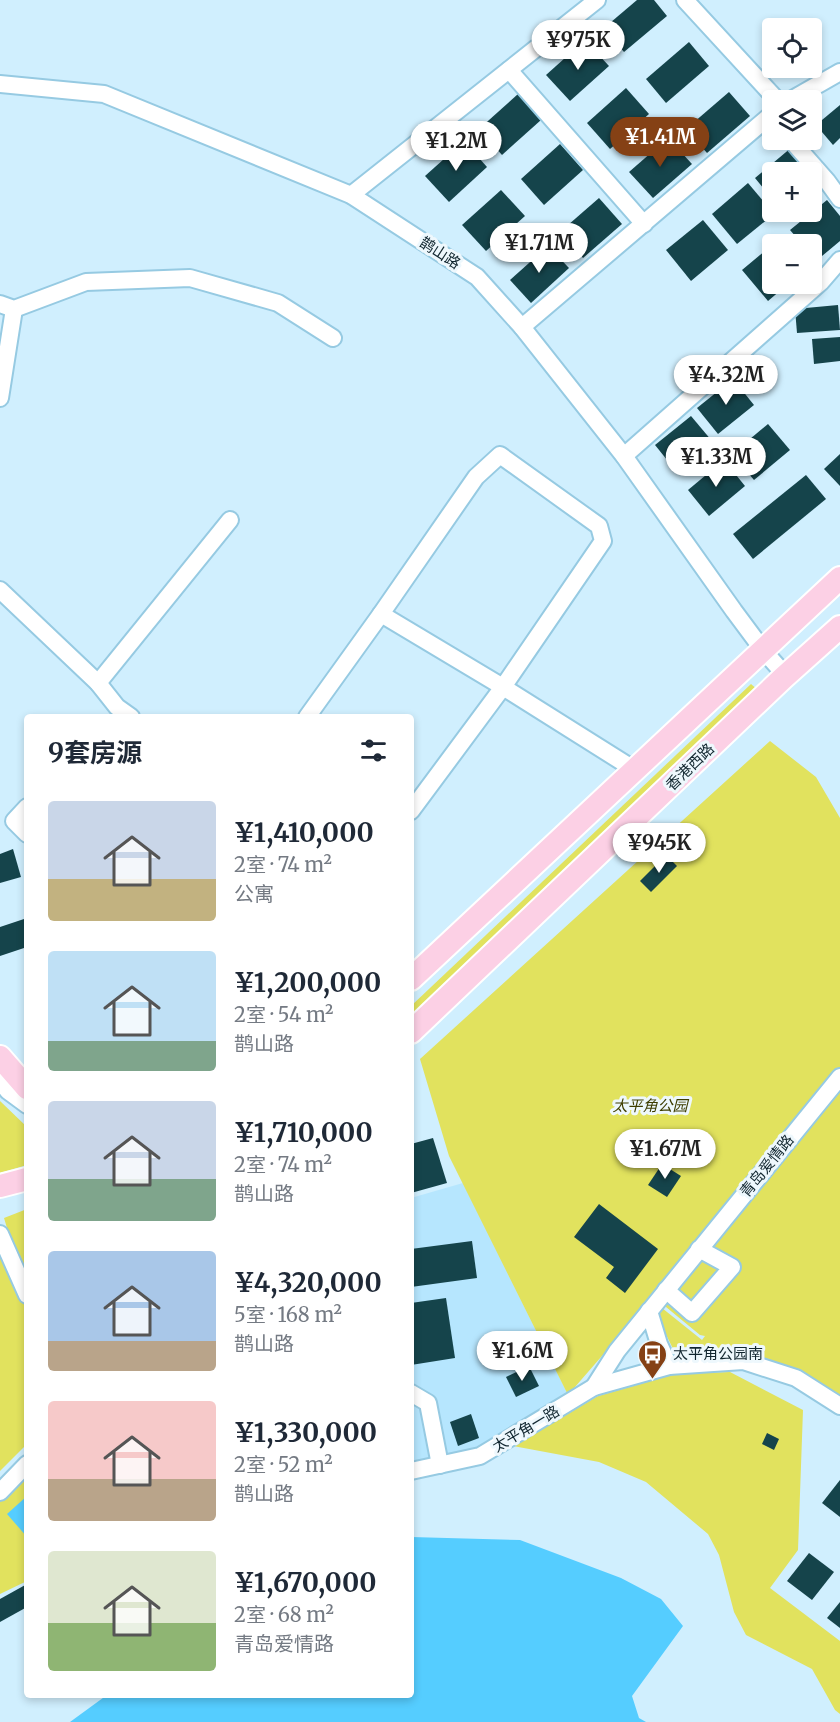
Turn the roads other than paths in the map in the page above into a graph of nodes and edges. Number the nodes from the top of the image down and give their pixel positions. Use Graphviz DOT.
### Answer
graph roads {
  1 [pos="597,0"];
  2 [pos="685,0"];
  3 [pos="509,70"];
  4 [pos="840,72"];
  5 [pos="0,84"];
  6 [pos="808,90"];
  7 [pos="762,98"];
  8 [pos="762,122"];
  9 [pos="800,150"];
  10 [pos="351,195"];
  11 [pos="840,199"];
  12 [pos="644,224"];
  13 [pos="840,260"];
  14 [pos="7,307"];
  15 [pos="522,327"];
  16 [pos="333,338"];
  17 [pos="0,398"];
  18 [pos="624,456"];
  19 [pos="230,520"];
  20 [pos="840,578"];
  21 [pos="0,590"];
  22 [pos="381,614"];
  23 [pos="840,627"];
  24 [pos="763,650"];
  25 [pos="786,676"];
  26 [pos="98,682"];
  27 [pos="504,687"];
  28 [pos="119,714"];
  29 [pos="309,714"];
  30 [pos="635,770"];
  31 [pos="414,807"];
  32 [pos="24,810"];
  33 [pos="24,831"];
  34 [pos="414,977"];
  35 [pos="414,1029"];
  36 [pos="0,1057"];
  37 [pos="840,1077"];
  38 [pos="0,1081"];
  39 [pos="24,1085"];
  40 [pos="24,1103"];
  41 [pos="24,1180"];
  42 [pos="0,1186"];
  43 [pos="0,1234"];
  44 [pos="697,1252"];
  45 [pos="24,1288"];
  46 [pos="666,1290"];
  47 [pos="649,1311"];
  48 [pos="669,1366"];
  49 [pos="594,1387"];
  50 [pos="414,1395"];
  51 [pos="840,1406"];
  52 [pos="440,1466"];
  53 [pos="24,1467"];
  54 [pos="414,1470"];
  55 [pos="0,1492"];
  1 -- 3 [label="street"];
  2 -- 7 [label="street"];
  3 -- 10 [label="street"];
  3 -- 12 [label="street"];
  4 -- 6 [label="street"];
  5 -- 10 [label="street, 鹊山路"];
  8 -- 12 [label="street"];
  9 -- 11 [label="street"];
  10 -- 15 [label="street, 鹊山路"];
  12 -- 15 [label="street"];
  13 -- 18 [label="street"];
  14 -- 16 [label="street"];
  14 -- 17 [label="street"];
  15 -- 18 [label="street, 鹊山路"];
  18 -- 24 [label="street, 鹊山路"];
  19 -- 26 [label="street"];
  20 -- 24 [label="main road"];
  21 -- 26 [label="street"];
  22 -- 27 [label="street"];
  22 -- 27 [label="street"];
  22 -- 29 [label="street"];
  23 -- 25 [label="main road, 香港西路"];
  24 -- 25 [label="street, 鹊山路"];
  24 -- 30 [label="main road"];
  25 -- 35 [label="main road, 香港西路"];
  26 -- 28 [label="street"];
  27 -- 30 [label="street"];
  27 -- 31 [label="street"];
  30 -- 34 [label="main road"];
  32 -- 33 [label="street"];
  36 -- 39 [label="main road"];
  37 -- 44 [label="street, 青岛爱情路"];
  38 -- 40 [label="street"];
  41 -- 42 [label="main road"];
  43 -- 45 [label="street"];
  44 -- 46 [label="street, 青岛爱情路"];
  44 -- 46 [label="street"];
  46 -- 47 [label="street, 青岛爱情路"];
  47 -- 48 [label="street"];
  47 -- 49 [label="street, 青岛爱情路"];
  48 -- 49 [label="street, 太平角一路"];
  48 -- 51 [label="street, 太平角一路"];
  49 -- 52 [label="street, 太平角一路"];
  50 -- 52 [label="street"];
  52 -- 54 [label="street, 太平角一路"];
  53 -- 55 [label="street"];
}
